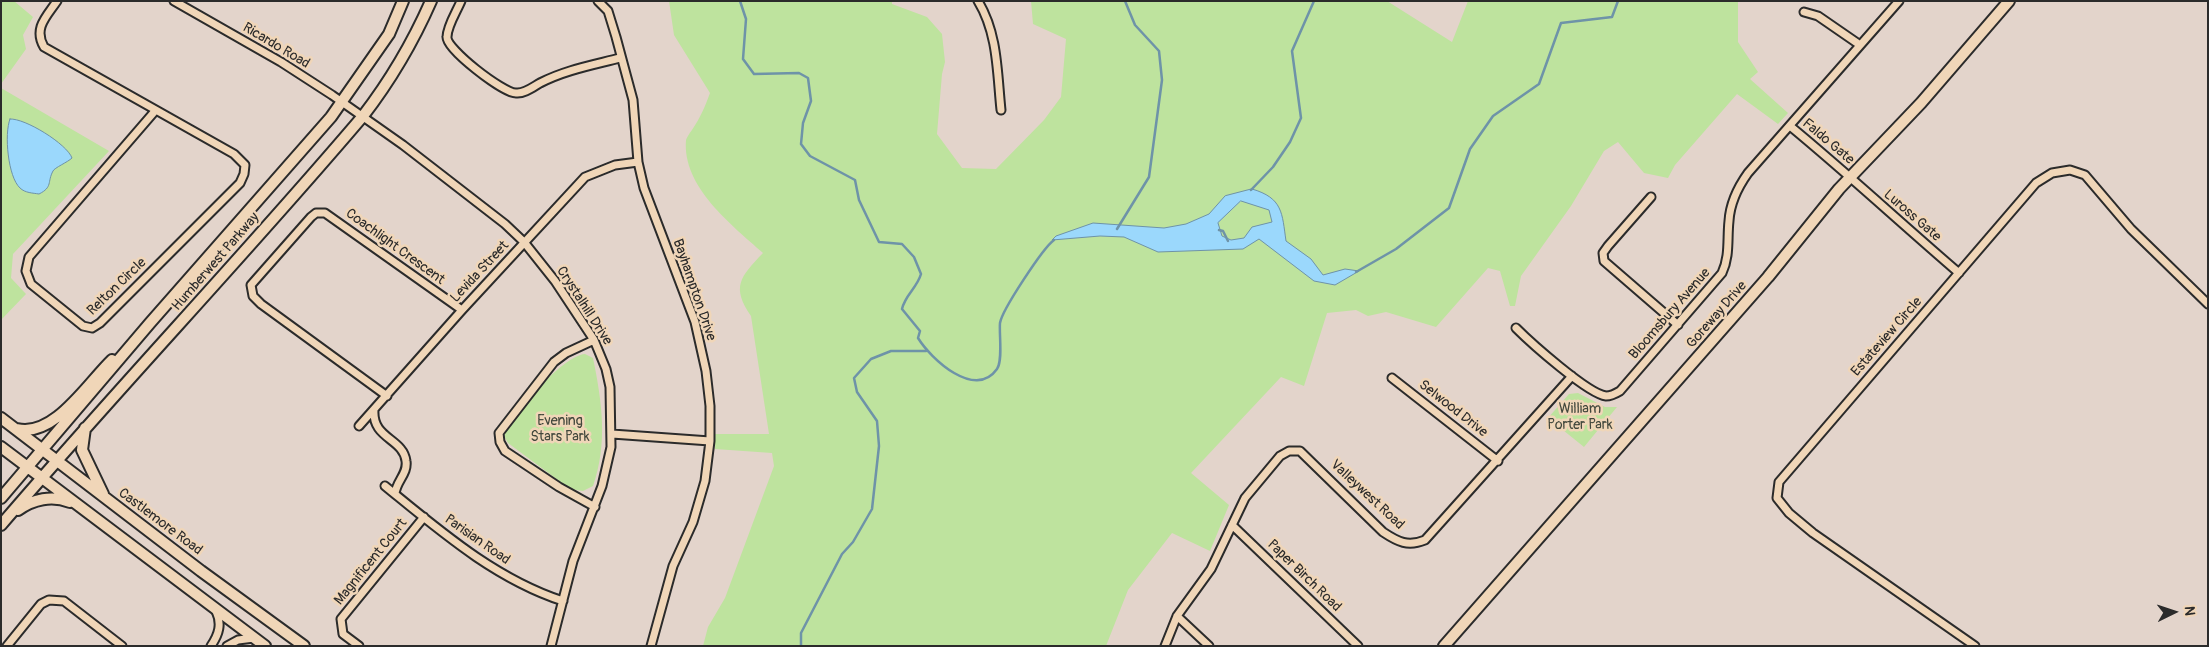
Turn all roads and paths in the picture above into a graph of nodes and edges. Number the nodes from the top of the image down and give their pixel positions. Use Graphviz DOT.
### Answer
graph roads {
  1 [pos="57,1"];
  2 [pos="174,1"];
  3 [pos="403,1"];
  4 [pos="431,1"];
  5 [pos="461,1"];
  6 [pos="598,1"];
  7 [pos="978,1"];
  8 [pos="1899,1"];
  9 [pos="2009,1"];
  10 [pos="1804,12"];
  11 [pos="1860,45"];
  12 [pos="620,58"];
  13 [pos="342,102"];
  14 [pos="1001,110"];
  15 [pos="156,111"];
  16 [pos="362,116"];
  17 [pos="1790,126"];
  18 [pos="638,162"];
  19 [pos="1850,177"];
  20 [pos="1651,197"];
  21 [pos="524,242"];
  22 [pos="1960,273"];
  23 [pos="2208,304"];
  24 [pos="462,310"];
  25 [pos="150,323"];
  26 [pos="1678,325"];
  27 [pos="1516,328"];
  28 [pos="594,340"];
  29 [pos="1572,376"];
  30 [pos="1392,378"];
  31 [pos="387,396"];
  32 [pos="374,410"];
  33 [pos="1,418"];
  34 [pos="359,426"];
  35 [pos="15,428"];
  36 [pos="84,428"];
  37 [pos="612,434"];
  38 [pos="710,441"];
  39 [pos="1,447"];
  40 [pos="43,450"];
  41 [pos="56,460"];
  42 [pos="1498,460"];
  43 [pos="29,468"];
  44 [pos="41,478"];
  45 [pos="385,486"];
  46 [pos="396,494"];
  47 [pos="1,498"];
  48 [pos="106,499"];
  49 [pos="77,505"];
  50 [pos="595,507"];
  51 [pos="11,514"];
  52 [pos="424,517"];
  53 [pos="1232,524"];
  54 [pos="1,526"];
  55 [pos="563,601"];
  56 [pos="216,611"];
  57 [pos="1177,616"];
  58 [pos="254,638"];
  59 [pos="7,646"];
  60 [pos="122,646"];
  61 [pos="211,646"];
  62 [pos="227,646"];
  63 [pos="265,646"];
  64 [pos="304,646"];
  65 [pos="359,646"];
  66 [pos="551,646"];
  67 [pos="651,646"];
  68 [pos="1165,646"];
  69 [pos="1209,646"];
  70 [pos="1358,646"];
  71 [pos="1444,646"];
  72 [pos="1975,646"];
  1 -- 15 [label="street, Relton Circle"];
  2 -- 13 [label="street, Ricardo Road"];
  3 -- 13 [label="main road, Humberwest Parkway"];
  4 -- 16 [label="main road, Humberwest Parkway"];
  5 -- 12 [label="street"];
  6 -- 12 [label="street, Bayhampton Drive"];
  7 -- 14 [label="street"];
  8 -- 11 [label="street, Bloomsbury Avenue"];
  9 -- 19 [label="main road, Goreway Drive"];
  10 -- 11 [label="street"];
  11 -- 17 [label="street, Bloomsbury Avenue"];
  12 -- 18 [label="street, Bayhampton Drive"];
  13 -- 16 [label="street, Ricardo Road"];
  13 -- 25 [label="main road, Humberwest Parkway"];
  15 -- 15 [label="street, Relton Circle"];
  16 -- 21 [label="street, Crystalhill Drive"];
  16 -- 36 [label="main road, Humberwest Parkway"];
  17 -- 19 [label="street, Faldo Gate"];
  17 -- 26 [label="street, Bloomsbury Avenue"];
  18 -- 21 [label="street, Levida Street"];
  18 -- 38 [label="street, Bayhampton Drive"];
  19 -- 22 [label="street, Luross Gate"];
  19 -- 71 [label="main road, Goreway Drive"];
  20 -- 26 [label="street"];
  21 -- 24 [label="street, Levida Street"];
  21 -- 28 [label="street, Crystalhill Drive"];
  22 -- 23 [label="street, Estateview Circle"];
  22 -- 72 [label="street, Estateview Circle"];
  24 -- 31 [label="street, Levida Street"];
  24 -- 31 [label="street, Coachlight Crescent"];
  25 -- 35 [label="main road"];
  25 -- 40 [label="main road, Humberwest Parkway"];
  26 -- 29 [label="street, Bloomsbury Avenue"];
  27 -- 29 [label="street, Bloomsbury Avenue"];
  28 -- 37 [label="street, Crystalhill Drive"];
  28 -- 50 [label="street"];
  29 -- 42 [label="street, Valleywest Road"];
  30 -- 42 [label="street, Selwood Drive"];
  31 -- 32 [label="street, Levida Street"];
  32 -- 34 [label="street, Levida Street"];
  32 -- 46 [label="street"];
  33 -- 35 [label="main road, Castlemore Road"];
  35 -- 40 [label="main road, Castlemore Road"];
  36 -- 41 [label="main road, Humberwest Parkway"];
  36 -- 48 [label="main road"];
  37 -- 38 [label="street"];
  37 -- 50 [label="street, Crystalhill Drive"];
  38 -- 67 [label="street, Bayhampton Drive"];
  39 -- 43 [label="main road"];
  40 -- 41 [label="main road, Castlemore Road"];
  40 -- 43 [label="main road, Humberwest Parkway"];
  41 -- 44 [label="main road, Humberwest Parkway"];
  41 -- 48 [label="main road, Castlemore Road"];
  42 -- 53 [label="street, Valleywest Road"];
  43 -- 44 [label="main road"];
  43 -- 47 [label="main road, Humberwest Parkway"];
  44 -- 49 [label="main road"];
  44 -- 51 [label="main road, Humberwest Parkway"];
  45 -- 46 [label="street, Parisian Road"];
  46 -- 52 [label="street, Parisian Road"];
  48 -- 64 [label="main road, Castlemore Road"];
  49 -- 51 [label="main road"];
  49 -- 56 [label="main road"];
  50 -- 55 [label="street, Crystalhill Drive"];
  51 -- 54 [label="main road, Humberwest Parkway"];
  52 -- 55 [label="street, Parisian Road"];
  52 -- 65 [label="street, Magnificent Court"];
  53 -- 57 [label="street"];
  53 -- 70 [label="street, Paper Birch Road"];
  55 -- 66 [label="street, Crystalhill Drive"];
  56 -- 58 [label="main road"];
  56 -- 61 [label="street"];
  57 -- 68 [label="street"];
  57 -- 69 [label="street"];
  58 -- 62 [label="street"];
  58 -- 63 [label="main road"];
  59 -- 60 [label="street"];
}
